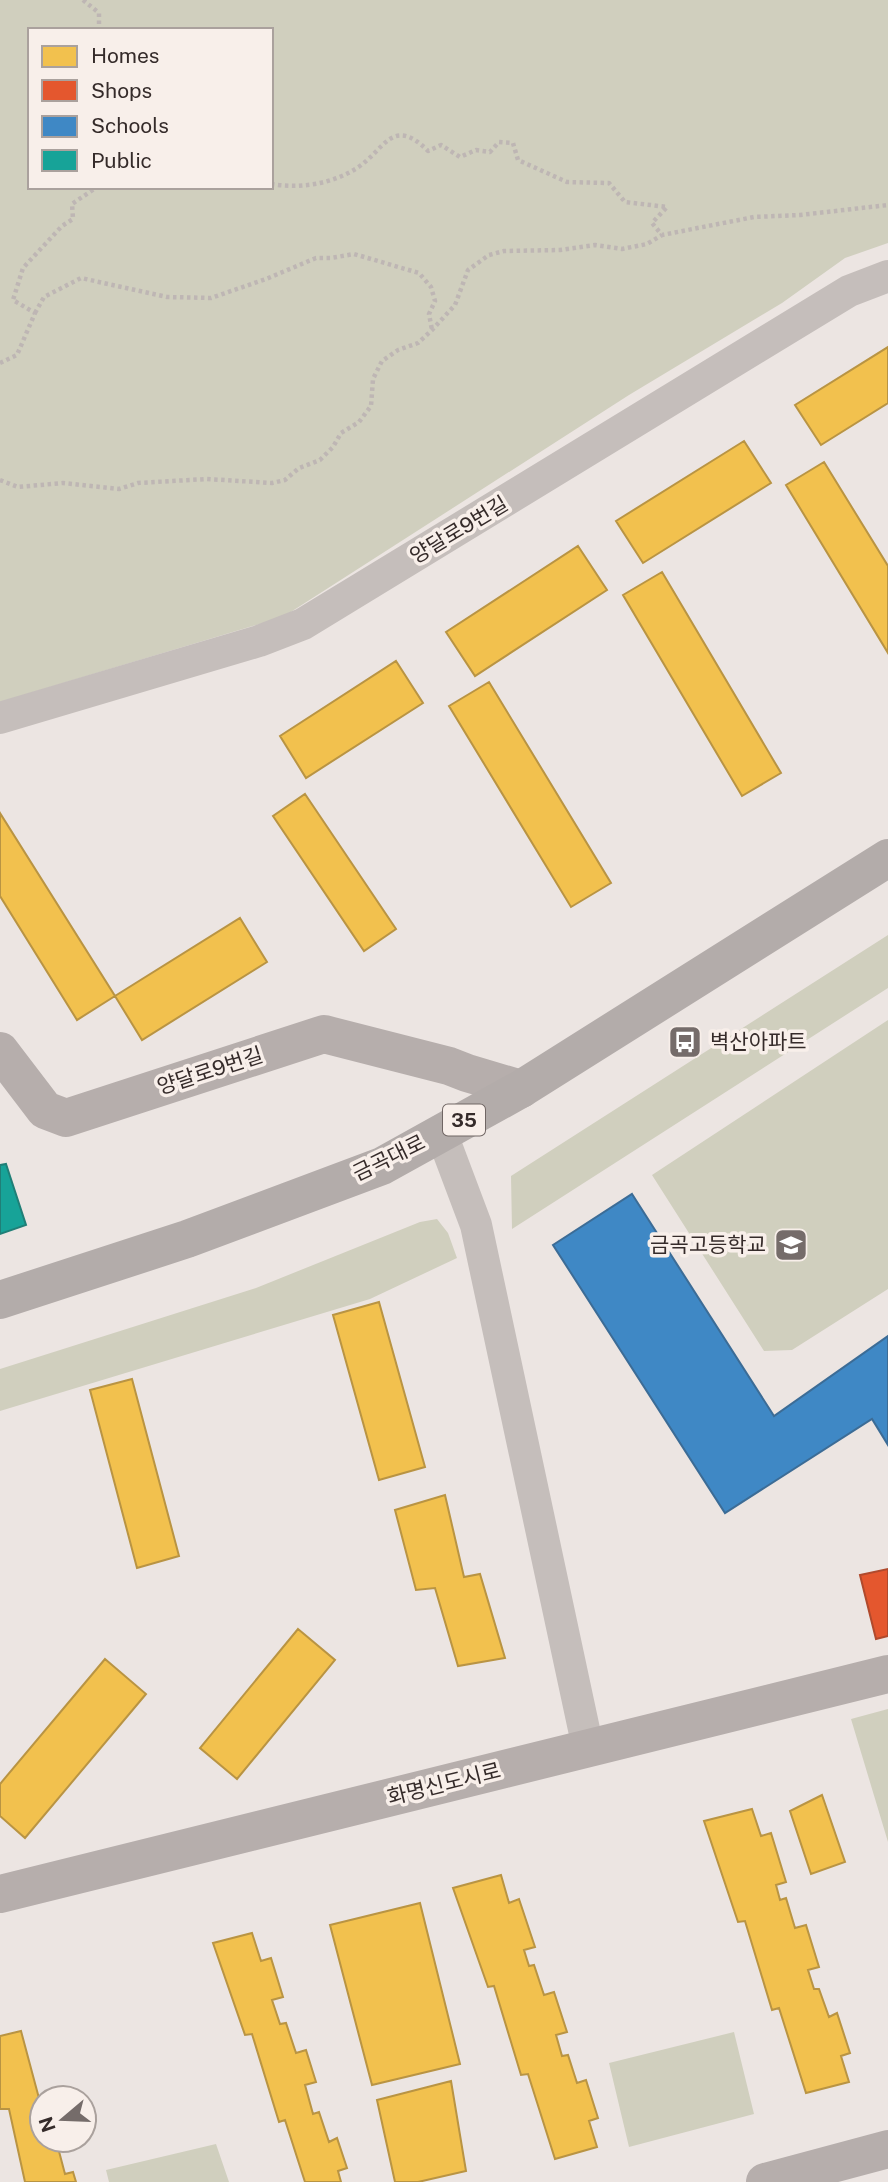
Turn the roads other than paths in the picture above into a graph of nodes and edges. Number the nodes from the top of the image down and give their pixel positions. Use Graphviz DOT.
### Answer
graph roads {
  1 [pos="888,276"];
  2 [pos="0,718"];
  3 [pos="888,858"];
  4 [pos="0,1051"];
  5 [pos="449,1066"];
  6 [pos="521,1089"];
  7 [pos="457,1124"];
  8 [pos="0,1300"];
  9 [pos="888,1674"];
  10 [pos="588,1748"];
  11 [pos="0,1894"];
  12 [pos="888,2148"];
  13 [pos="765,2182"];
  1 -- 2 [label="street, 양달로9번길"];
  3 -- 6 [label="main road, 금곡대로 / 35"];
  4 -- 5 [label="main road, 양달로9번길"];
  5 -- 6 [label="main road, 양달로9번길"];
  5 -- 7 [label="main road"];
  6 -- 7 [label="main road, 금곡대로 / 35"];
  7 -- 8 [label="main road, 금곡대로 / 35"];
  7 -- 10 [label="street"];
  9 -- 10 [label="main road, 화명신도시로"];
  10 -- 11 [label="main road, 화명신도시로"];
  12 -- 13 [label="main road"];
}
